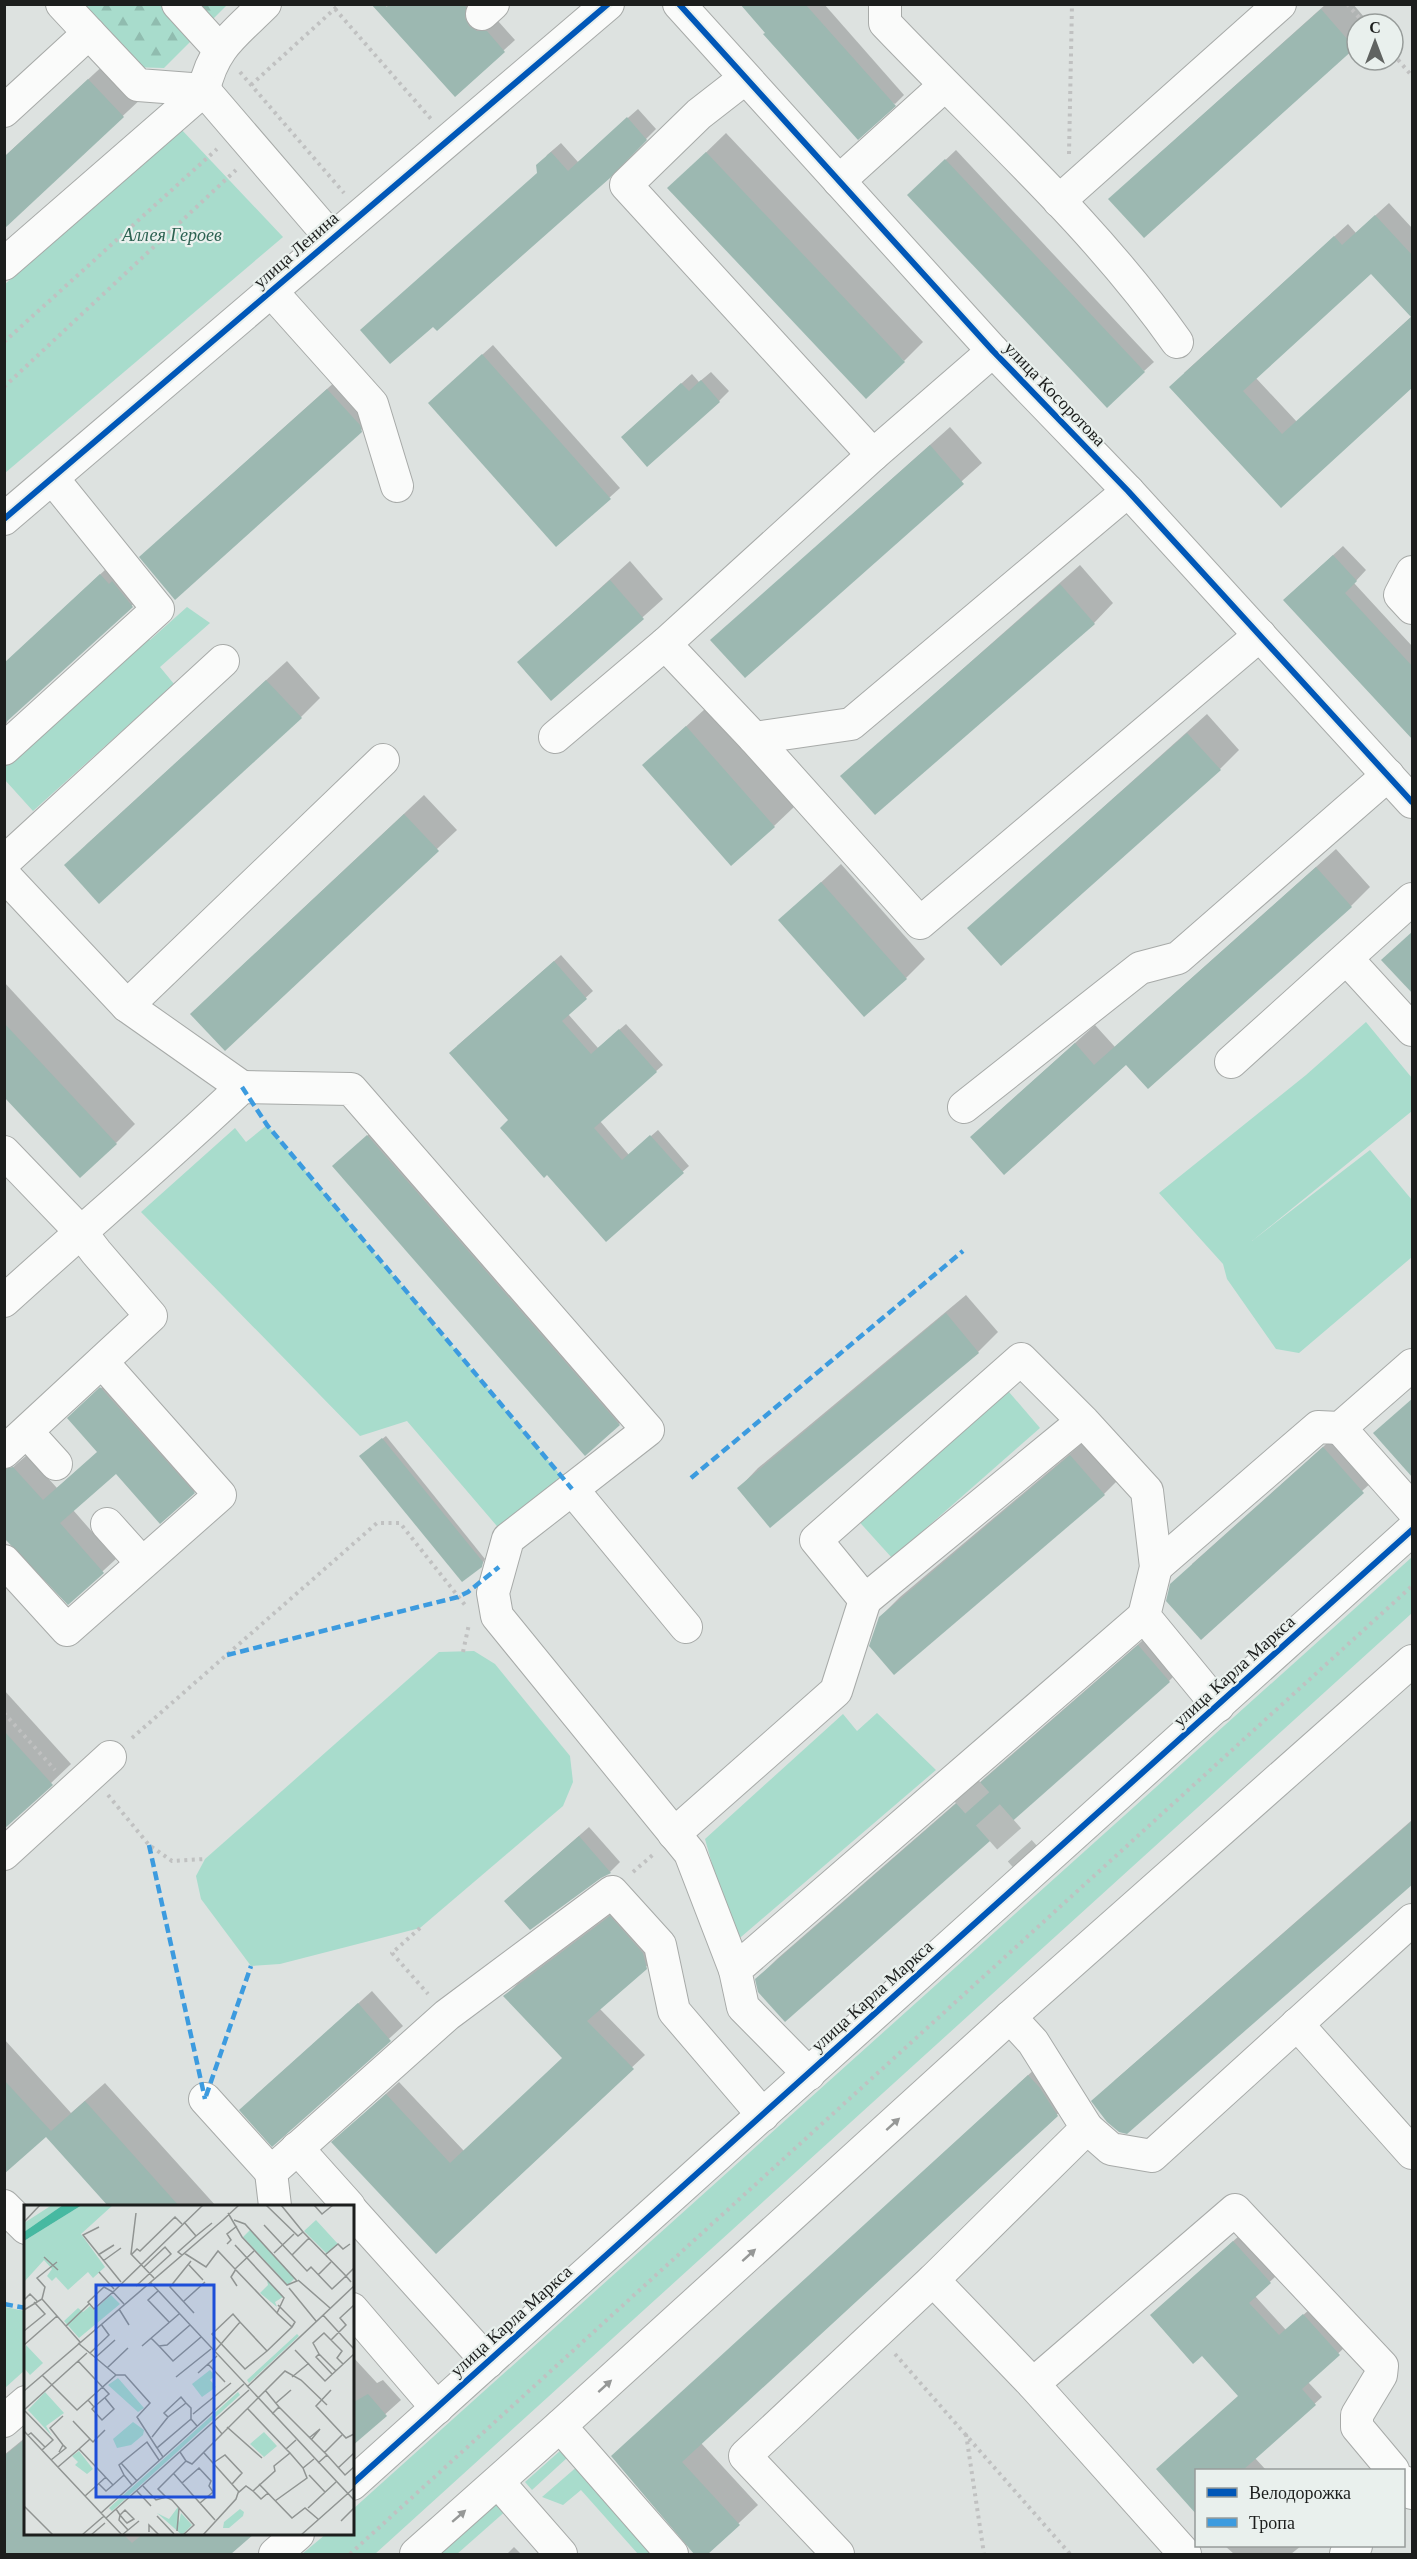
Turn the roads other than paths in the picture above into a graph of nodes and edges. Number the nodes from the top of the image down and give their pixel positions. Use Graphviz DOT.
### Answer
graph roads {
  1 [pos="62,4"];
  2 [pos="178,4"];
  3 [pos="265,4"];
  4 [pos="608,4"];
  5 [pos="679,4"];
  6 [pos="885,4"];
  7 [pos="1280,4"];
  8 [pos="89,33"];
  9 [pos="219,49"];
  10 [pos="744,79"];
  11 [pos="944,86"];
  12 [pos="204,90"];
  13 [pos="4,111"];
  14 [pos="839,181"];
  15 [pos="1063,197"];
  16 [pos="332,239"];
  17 [pos="4,264"];
  18 [pos="271,291"];
  19 [pos="1177,342"];
  20 [pos="993,351"];
  21 [pos="873,455"];
  22 [pos="53,479"];
  23 [pos="398,486"];
  24 [pos="1128,491"];
  25 [pos="4,519"];
  26 [pos="1413,572"];
  27 [pos="1413,608"];
  28 [pos="1260,635"];
  29 [pos="665,644"];
  30 [pos="223,662"];
  31 [pos="555,737"];
  32 [pos="754,738"];
  33 [pos="4,749"];
  34 [pos="383,760"];
  35 [pos="1388,775"];
  36 [pos="1413,802"];
  37 [pos="4,862"];
  38 [pos="4,875"];
  39 [pos="1413,899"];
  40 [pos="1347,959"];
  41 [pos="127,1006"];
  42 [pos="1413,1030"];
  43 [pos="1231,1062"];
  44 [pos="242,1087"];
  45 [pos="963,1107"];
  46 [pos="4,1152"];
  47 [pos="80,1231"];
  48 [pos="4,1301"];
  49 [pos="102,1362"];
  50 [pos="1413,1365"];
  51 [pos="1083,1421"];
  52 [pos="1340,1428"];
  53 [pos="16,1442"];
  54 [pos="56,1464"];
  55 [pos="572,1489"];
  56 [pos="1413,1509"];
  57 [pos="107,1524"];
  58 [pos="1413,1530"];
  59 [pos="4,1561"];
  60 [pos="142,1563"];
  61 [pos="1156,1567"];
  62 [pos="865,1600"];
  63 [pos="1144,1616"];
  64 [pos="686,1627"];
  65 [pos="1409,1670"];
  66 [pos="1218,1706"];
  67 [pos="110,1757"];
  68 [pos="674,1834"];
  69 [pos="4,1854"];
  70 [pos="1413,1920"];
  71 [pos="735,1970"];
  72 [pos="1011,2017"];
  73 [pos="1297,2024"];
  74 [pos="809,2074"];
  75 [pos="205,2098"];
  76 [pos="763,2115"];
  77 [pos="1087,2128"];
  78 [pos="1410,2146"];
  79 [pos="297,2148"];
  80 [pos="271,2172"];
  81 [pos="275,2205"];
  82 [pos="348,2205"];
  83 [pos="354,2213"];
  84 [pos="933,2280"];
  85 [pos="354,2311"];
  86 [pos="488,2362"];
  87 [pos="1033,2384"];
  88 [pos="24,2404"];
  89 [pos="437,2408"];
  90 [pos="4,2421"];
  91 [pos="560,2427"];
  92 [pos="1393,2469"];
  93 [pos="354,2482"];
  94 [pos="498,2482"];
  95 [pos="297,2535"];
  96 [pos="274,2554"];
  97 [pos="416,2554"];
  98 [pos="561,2554"];
  99 [pos="672,2554"];
  100 [pos="838,2554"];
  101 [pos="1185,2554"];
  1 -- 8 [label="street"];
  2 -- 9 [label="street"];
  3 -- 9 [label="street"];
  4 -- 16 [label="street, улица Ленина"];
  5 -- 10 [label="street, улица Косоротова"];
  6 -- 11 [label="street"];
  7 -- 15 [label="street"];
  8 -- 12 [label="street"];
  8 -- 13 [label="street"];
  9 -- 12 [label="street"];
  10 -- 14 [label="street, улица Косоротова"];
  10 -- 21 [label="street"];
  11 -- 14 [label="street"];
  11 -- 15 [label="street"];
  12 -- 16 [label="street"];
  12 -- 17 [label="street"];
  14 -- 20 [label="street, улица Косоротова"];
  15 -- 19 [label="street"];
  16 -- 18 [label="street, улица Ленина"];
  18 -- 22 [label="street, улица Ленина"];
  18 -- 23 [label="street"];
  20 -- 21 [label="street"];
  20 -- 24 [label="street, улица Косоротова"];
  21 -- 29 [label="street"];
  22 -- 25 [label="street, улица Ленина"];
  22 -- 33 [label="street"];
  24 -- 28 [label="street, улица Косоротова"];
  24 -- 32 [label="street"];
  26 -- 27 [label="street"];
  28 -- 32 [label="street"];
  28 -- 35 [label="street, улица Косоротова"];
  29 -- 31 [label="street"];
  29 -- 32 [label="street"];
  30 -- 37 [label="street"];
  34 -- 41 [label="street"];
  35 -- 36 [label="street, улица Косоротова"];
  35 -- 45 [label="street"];
  38 -- 41 [label="street"];
  39 -- 40 [label="street"];
  40 -- 42 [label="street"];
  40 -- 43 [label="street"];
  41 -- 44 [label="street"];
  44 -- 47 [label="street"];
  44 -- 55 [label="street"];
  46 -- 47 [label="street"];
  47 -- 48 [label="street"];
  47 -- 49 [label="street"];
  49 -- 53 [label="street"];
  49 -- 60 [label="street"];
  50 -- 52 [label="street"];
  51 -- 61 [label="street"];
  51 -- 62 [label="street"];
  51 -- 62 [label="street"];
  52 -- 56 [label="street"];
  52 -- 61 [label="street"];
  53 -- 54 [label="street"];
  55 -- 64 [label="street"];
  55 -- 68 [label="street"];
  57 -- 60 [label="street"];
  58 -- 66 [label="street, улица Карла Маркса"];
  59 -- 60 [label="street"];
  61 -- 63 [label="street"];
  62 -- 68 [label="street"];
  63 -- 66 [label="street"];
  63 -- 71 [label="street"];
  65 -- 72 [label="street"];
  66 -- 74 [label="street, улица Карла Маркса"];
  67 -- 69 [label="street"];
  68 -- 71 [label="street"];
  70 -- 73 [label="street"];
  71 -- 74 [label="street"];
  72 -- 77 [label="street"];
  91 -- 72 [label="street, one-way"];
  73 -- 77 [label="street"];
  73 -- 78 [label="street"];
  74 -- 76 [label="street, улица Карла Маркса"];
  75 -- 80 [label="street"];
  76 -- 79 [label="street"];
  76 -- 86 [label="street, улица Карла Маркса"];
  77 -- 84 [label="street"];
  79 -- 80 [label="street"];
  79 -- 82 [label="street"];
  80 -- 81 [label="street"];
  83 -- 86 [label="street"];
  84 -- 87 [label="street"];
  84 -- 100 [label="street"];
  85 -- 89 [label="street"];
  86 -- 89 [label="street, улица Карла Маркса"];
  87 -- 92 [label="street"];
  87 -- 101 [label="street"];
  88 -- 90 [label="street"];
  89 -- 93 [label="street, улица Карла Маркса"];
  91 -- 94 [label="street"];
  91 -- 99 [label="street"];
  97 -- 94 [label="street, one-way"];
  94 -- 98 [label="street"];
  95 -- 96 [label="street"];
}
